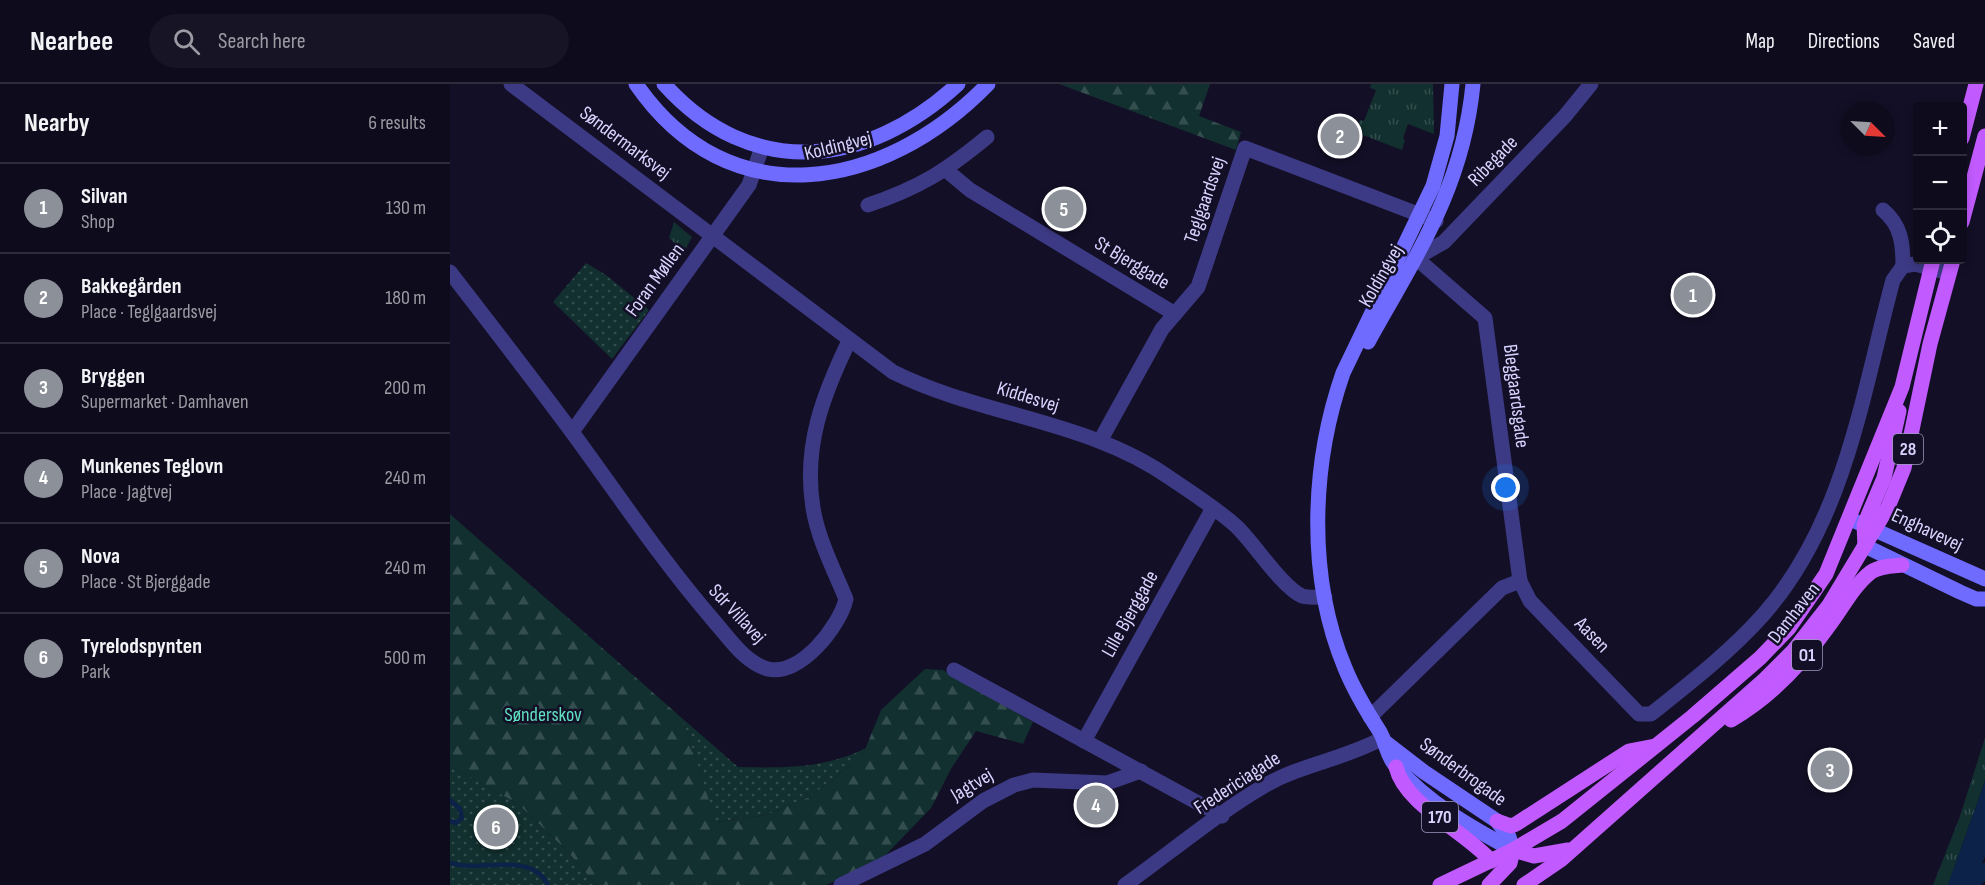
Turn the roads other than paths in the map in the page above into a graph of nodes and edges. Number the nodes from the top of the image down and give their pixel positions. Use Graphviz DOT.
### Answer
graph roads {
  1 [pos="511,84"];
  2 [pos="636,84"];
  3 [pos="664,84"];
  4 [pos="958,84"];
  5 [pos="988,84"];
  6 [pos="1452,84"];
  7 [pos="1473,84"];
  8 [pos="1591,84"];
  9 [pos="1976,84"];
  10 [pos="1967,119"];
  11 [pos="1985,136"];
  12 [pos="987,137"];
  13 [pos="762,147"];
  14 [pos="946,170"];
  15 [pos="755,171"];
  16 [pos="868,205"];
  17 [pos="1883,210"];
  18 [pos="1965,210"];
  19 [pos="1420,213"];
  20 [pos="1436,221"];
  21 [pos="712,238"];
  22 [pos="1416,258"];
  23 [pos="1915,264"];
  24 [pos="1932,264"];
  25 [pos="1903,266"];
  26 [pos="1951,266"];
  27 [pos="450,272"];
  28 [pos="1175,314"];
  29 [pos="849,340"];
  30 [pos="572,432"];
  31 [pos="1100,441"];
  32 [pos="1321,487"];
  33 [pos="1213,508"];
  34 [pos="1863,524"];
  35 [pos="1865,546"];
  36 [pos="1902,565"];
  37 [pos="1985,579"];
  38 [pos="1520,581"];
  39 [pos="1325,597"];
  40 [pos="1985,599"];
  41 [pos="954,670"];
  42 [pos="1639,714"];
  43 [pos="1370,717"];
  44 [pos="1700,738"];
  45 [pos="1384,740"];
  46 [pos="1084,741"];
  47 [pos="1658,745"];
  48 [pos="1396,767"];
  49 [pos="1141,771"];
  50 [pos="1221,816"];
  51 [pos="1497,821"];
  52 [pos="1575,848"];
  53 [pos="1513,850"];
  54 [pos="1491,861"];
  55 [pos="1525,884"];
  56 [pos="841,885"];
  57 [pos="1125,885"];
  58 [pos="1440,885"];
  59 [pos="1489,885"];
  1 -- 21 [label="street, Søndermarksvej"];
  2 -- 15 [label="main road, Koldingvej"];
  3 -- 13 [label="main road, Koldingvej"];
  4 -- 13 [label="main road, Koldingvej"];
  5 -- 15 [label="main road, Koldingvej"];
  6 -- 19 [label="main road, Koldingvej / 170"];
  7 -- 20 [label="main road, Koldingvej / 170"];
  8 -- 22 [label="street, Ribegade"];
  9 -- 10 [label="main road"];
  11 -- 18 [label="main road"];
  12 -- 14 [label="street"];
  13 -- 15 [label="street, Foran Møllen"];
  14 -- 16 [label="street"];
  14 -- 28 [label="street, St Bjerggade"];
  15 -- 21 [label="street, Foran Møllen"];
  17 -- 25 [label="street"];
  19 -- 20 [label="street, Teglgaardsvej"];
  19 -- 28 [label="street, Teglgaardsvej"];
  19 -- 32 [label="main road, Koldingvej / 170"];
  20 -- 22 [label="main road, Koldingvej / 170"];
  21 -- 29 [label="street, Kiddesvej"];
  21 -- 30 [label="street, Foran Møllen"];
  22 -- 32 [label="main road, Koldingvej / 170"];
  22 -- 38 [label="street, Bleggaardsgade"];
  23 -- 25 [label="street, Damhaven"];
  24 -- 26 [label="street, Damhaven"];
  24 -- 34 [label="main road, Damhaven / 28"];
  25 -- 42 [label="street, Damhaven"];
  26 -- 34 [label="main road, Damhaven / 28"];
  27 -- 30 [label="street, Sdr Villavej"];
  28 -- 31 [label="street, Teglgaardsvej"];
  29 -- 30 [label="street, Sdr Villavej"];
  29 -- 31 [label="street, Kiddesvej"];
  31 -- 33 [label="street, Kiddesvej"];
  32 -- 39 [label="main road, Koldingvej / 170"];
  33 -- 39 [label="street, Kiddesvej"];
  33 -- 46 [label="street, Lille Bjerggade"];
  34 -- 35 [label="main road, Damhaven / 28"];
  34 -- 37 [label="main road, Enghavevej"];
  34 -- 47 [label="main road, Damhaven / 28"];
  35 -- 36 [label="main road"];
  35 -- 44 [label="main road, Damhaven / 28"];
  36 -- 40 [label="main road"];
  36 -- 44 [label="main road, O1"];
  38 -- 42 [label="street, Aasen"];
  38 -- 43 [label="street"];
  39 -- 43 [label="main road, Koldingvej / 170"];
  41 -- 46 [label="street"];
  43 -- 45 [label="main road, Sønderbrogade / 170"];
  44 -- 52 [label="main road, Damhaven / 28"];
  45 -- 48 [label="main road, Sønderbrogade / 170"];
  45 -- 50 [label="street, Fredericiagade"];
  45 -- 51 [label="main road, Sønderbrogade / 170"];
  46 -- 49 [label="street"];
  47 -- 51 [label="main road"];
  47 -- 53 [label="main road, Damhaven / 28"];
  48 -- 53 [label="main road, Sønderbrogade"];
  48 -- 54 [label="main road, 170"];
  49 -- 50 [label="street"];
  49 -- 56 [label="street, Jagtvej"];
  50 -- 57 [label="street, Fredericiagade"];
  51 -- 53 [label="main road, Sønderbrogade / 170"];
  52 -- 53 [label="main road"];
  52 -- 55 [label="main road, Damhaven / 28"];
  53 -- 54 [label="main road, 28"];
  53 -- 59 [label="main road"];
  54 -- 58 [label="main road, 28"];
}
